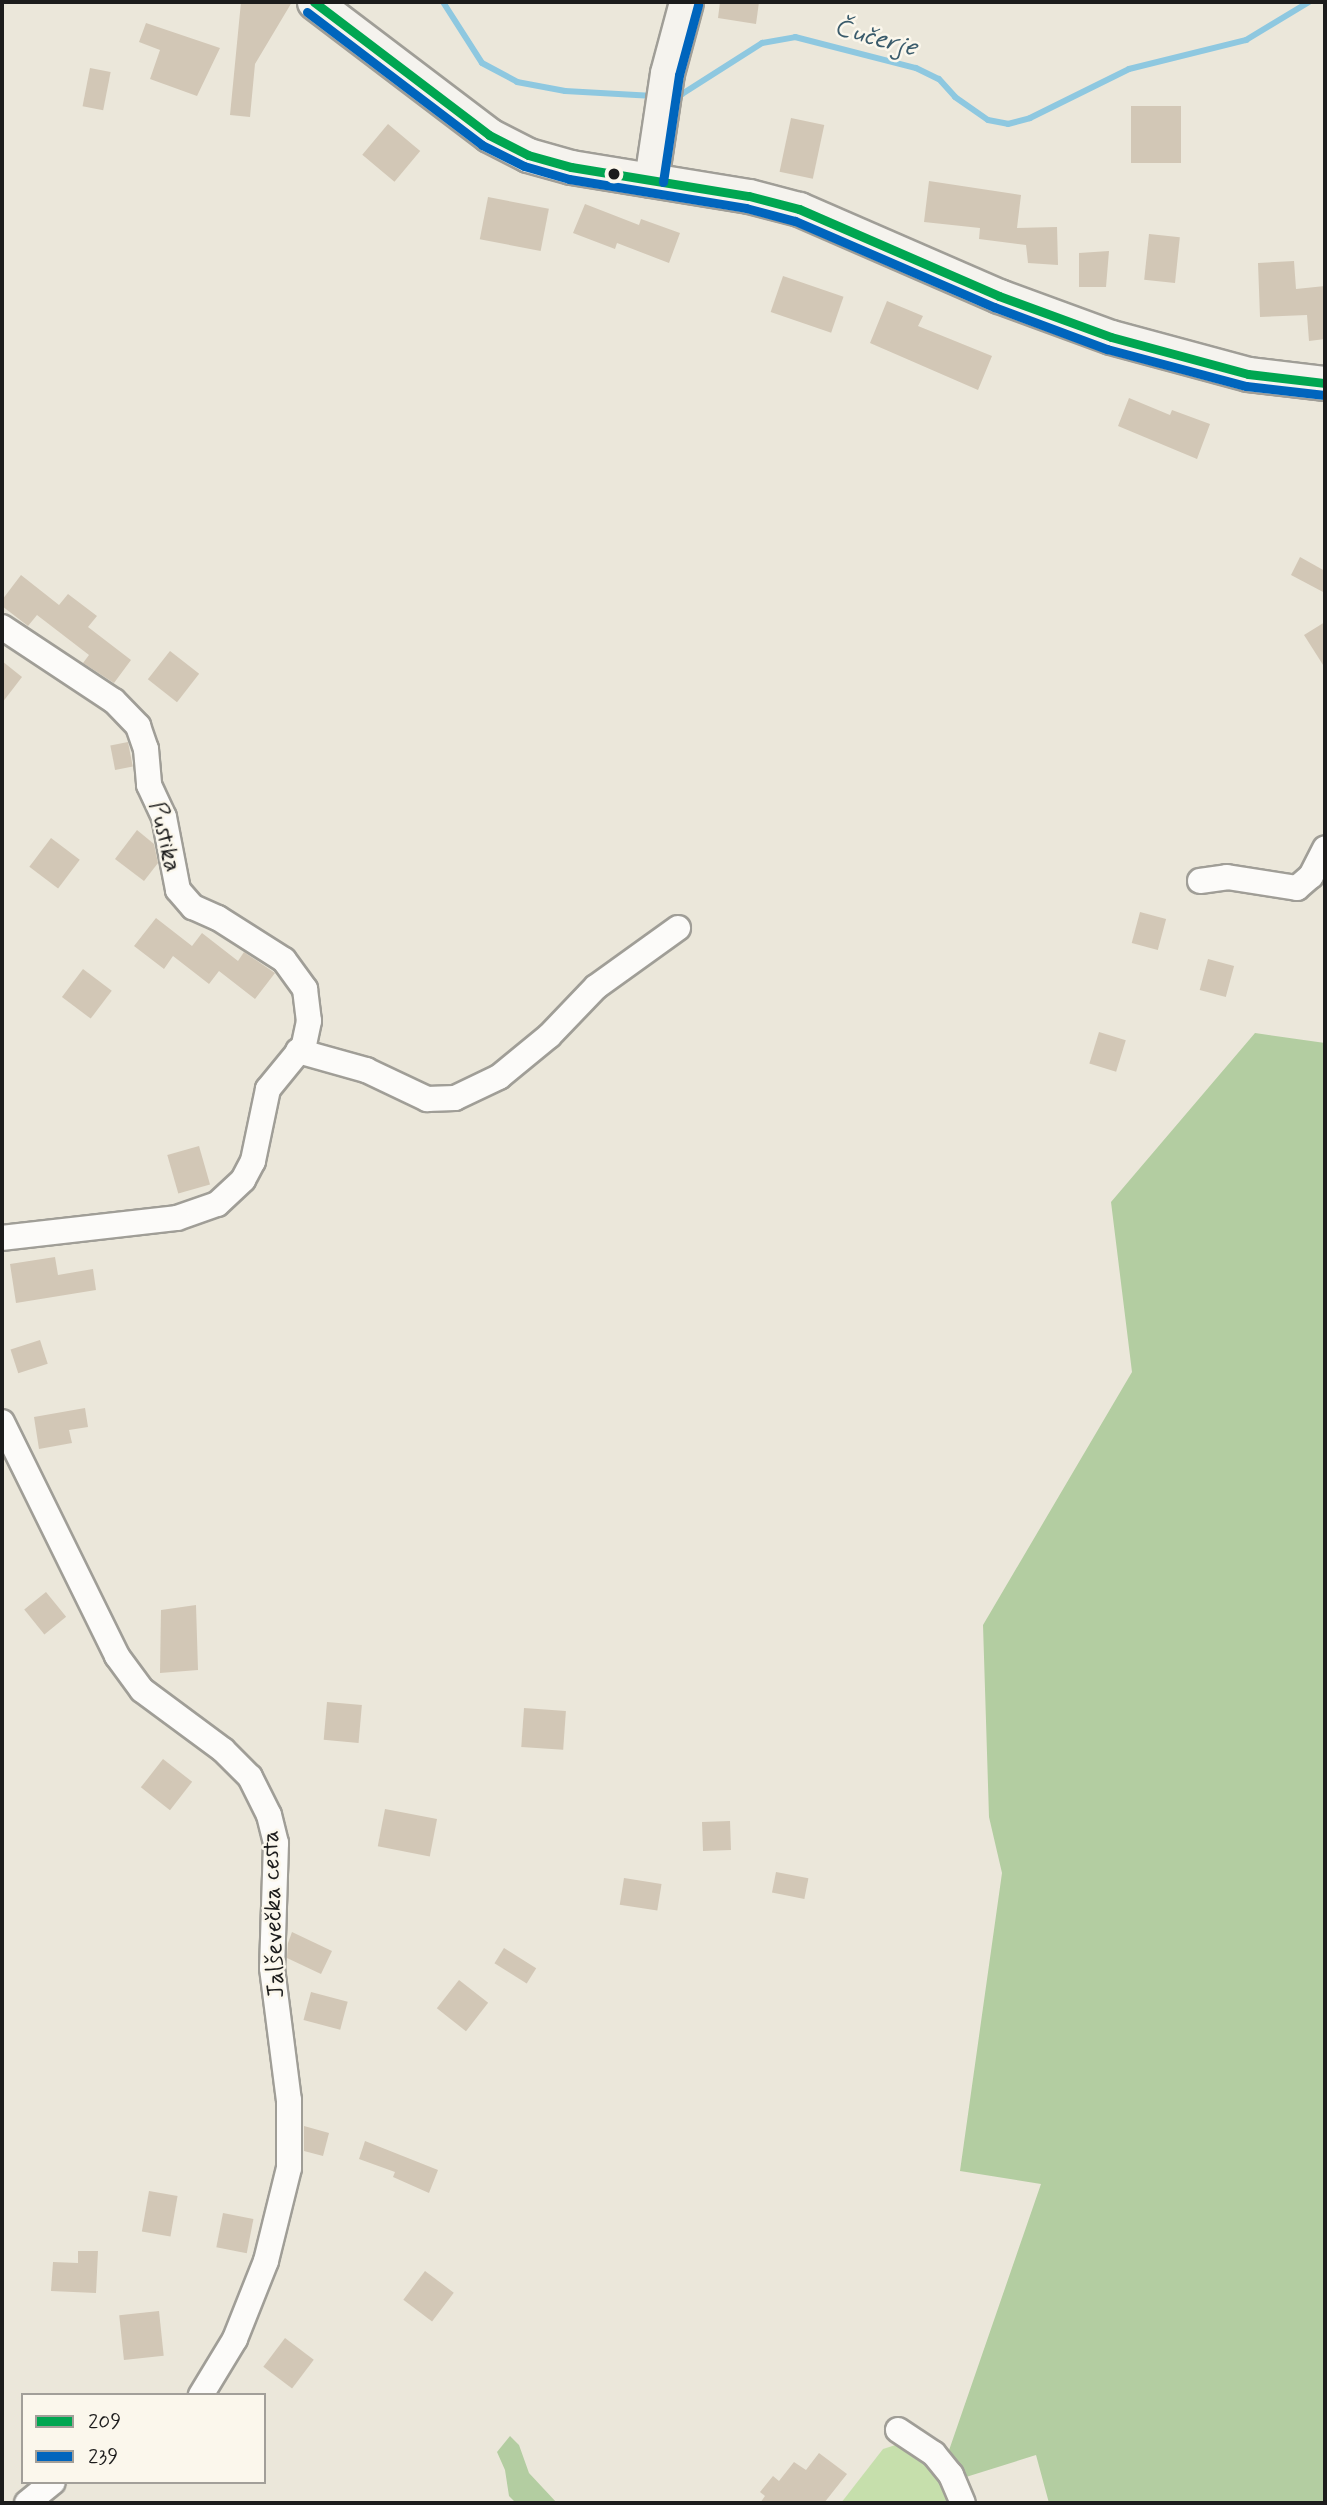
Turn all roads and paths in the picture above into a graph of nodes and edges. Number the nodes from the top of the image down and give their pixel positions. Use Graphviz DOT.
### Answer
graph roads {
  1 [pos="314,2"];
  2 [pos="686,2"];
  3 [pos="651,180"];
  4 [pos="1324,386"];
  5 [pos="2,627"];
  6 [pos="1325,848"];
  7 [pos="1200,881"];
  8 [pos="678,928"];
  9 [pos="298,1051"];
  10 [pos="2,1238"];
  11 [pos="2,1422"];
  12 [pos="202,2393"];
  13 [pos="898,2430"];
  14 [pos="51,2484"];
  15 [pos="27,2503"];
  16 [pos="962,2503"];
  1 -- 3 [label="street"];
  2 -- 3 [label="street"];
  3 -- 4 [label="street"];
  5 -- 9 [label="street, Pustika"];
  6 -- 7 [label="street"];
  8 -- 9 [label="street"];
  9 -- 10 [label="street, Pustika"];
  11 -- 12 [label="street, Jalševečka cesta"];
  13 -- 16 [label="street"];
  14 -- 15 [label="street"];
}
